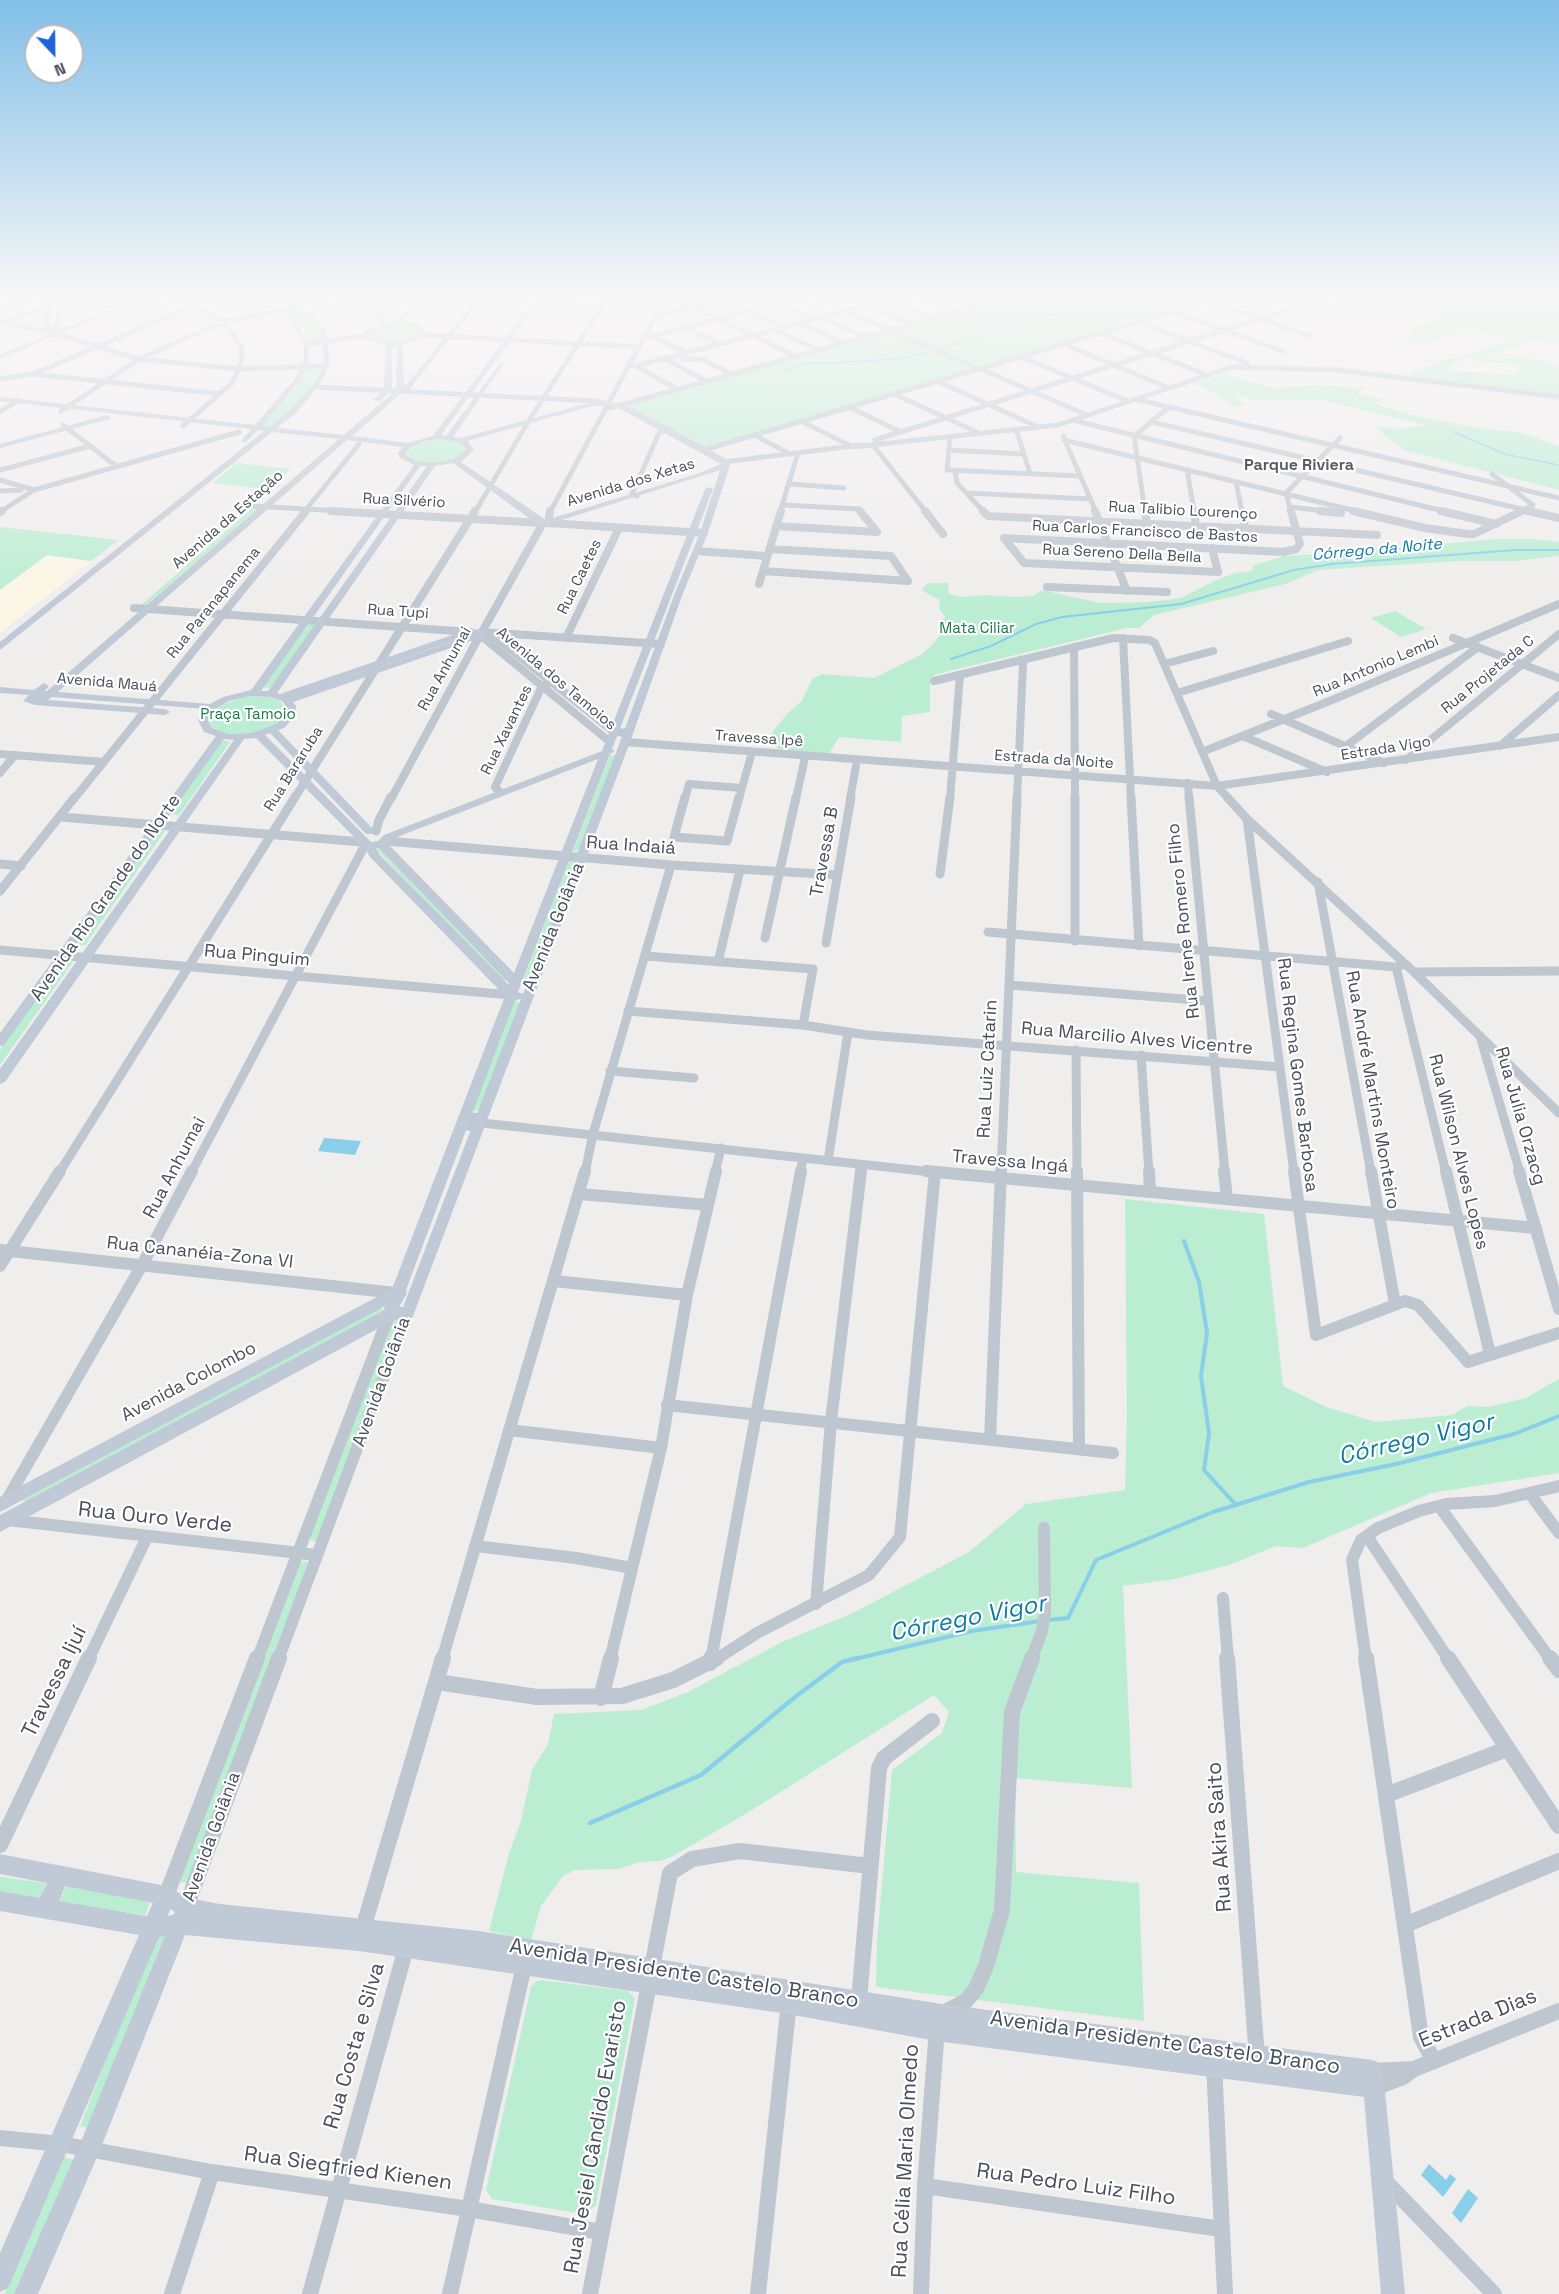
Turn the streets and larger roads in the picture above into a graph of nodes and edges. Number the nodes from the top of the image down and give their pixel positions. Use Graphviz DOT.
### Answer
graph roads {
  1 [pos="81,398"];
  2 [pos="216,398"];
  3 [pos="284,398"];
  4 [pos="305,398"];
  5 [pos="380,398"];
  6 [pos="391,398"];
  7 [pos="465,398"];
  8 [pos="477,398"];
  9 [pos="543,398"];
  10 [pos="614,398"];
  11 [pos="640,398"];
  12 [pos="880,398"];
  13 [pos="903,398"];
  14 [pos="974,398"];
  15 [pos="1010,398"];
  16 [pos="1048,398"];
  17 [pos="1126,398"];
  18 [pos="1137,398"];
  19 [pos="0,399"];
  20 [pos="1131,400"];
  21 [pos="13,404"];
  22 [pos="0,405"];
  23 [pos="989,405"];
  24 [pos="610,406"];
  25 [pos="849,407"];
  26 [pos="1169,407"];
  27 [pos="64,409"];
  28 [pos="0,412"];
  29 [pos="1088,415"];
  30 [pos="97,416"];
  31 [pos="151,416"];
  32 [pos="107,417"];
  33 [pos="946,418"];
  34 [pos="1071,420"];
  35 [pos="801,421"];
  36 [pos="144,422"];
  37 [pos="1152,422"];
  38 [pos="187,423"];
  39 [pos="527,424"];
  40 [pos="1058,425"];
  41 [pos="66,426"];
  42 [pos="1038,427"];
  43 [pos="1016,429"];
  44 [pos="256,430"];
  45 [pos="268,431"];
  46 [pos="663,431"];
  47 [pos="238,432"];
  48 [pos="901,432"];
  49 [pos="979,434"];
  50 [pos="754,435"];
  51 [pos="1134,436"];
  52 [pos="950,437"];
  53 [pos="435,438"];
  54 [pos="448,438"];
  55 [pos="1340,438"];
  56 [pos="337,439"];
  57 [pos="1064,440"];
  58 [pos="463,441"];
  59 [pos="1,444"];
  60 [pos="359,444"];
  61 [pos="873,445"];
  62 [pos="1333,445"];
  63 [pos="90,446"];
  64 [pos="406,447"];
  65 [pos="853,447"];
  66 [pos="704,450"];
  67 [pos="948,450"];
  68 [pos="798,453"];
  69 [pos="790,454"];
  70 [pos="1024,454"];
  71 [pos="1137,457"];
  72 [pos="458,460"];
  73 [pos="1318,461"];
  74 [pos="418,464"];
  75 [pos="432,465"];
  76 [pos="116,466"];
  77 [pos="720,468"];
  78 [pos="1187,469"];
  79 [pos="0,470"];
  80 [pos="955,470"];
  81 [pos="211,473"];
  82 [pos="1030,473"];
  83 [pos="1492,474"];
  84 [pos="1080,476"];
  85 [pos="1302,477"];
  86 [pos="2,482"];
  87 [pos="491,482"];
  88 [pos="1236,482"];
  89 [pos="403,484"];
  90 [pos="417,484"];
  91 [pos="790,484"];
  92 [pos="1509,486"];
  93 [pos="844,488"];
  94 [pos="34,489"];
  95 [pos="0,491"];
  96 [pos="967,493"];
  97 [pos="1286,493"];
  98 [pos="634,495"];
  99 [pos="1559,498"];
  100 [pos="1090,499"];
  101 [pos="783,505"];
  102 [pos="254,506"];
  103 [pos="264,507"];
  104 [pos="1290,507"];
  105 [pos="306,510"];
  106 [pos="1526,510"];
  107 [pos="0,512"];
  108 [pos="382,514"];
  109 [pos="396,514"];
  110 [pos="1373,515"];
  111 [pos="471,518"];
  112 [pos="1559,518"];
  113 [pos="547,520"];
  114 [pos="1100,521"];
  115 [pos="1147,523"];
  116 [pos="1496,524"];
  117 [pos="776,526"];
  118 [pos="1196,526"];
  119 [pos="619,528"];
  120 [pos="1245,528"];
  121 [pos="1297,530"];
  122 [pos="692,532"];
  123 [pos="704,533"];
  124 [pos="943,534"];
  125 [pos="1377,535"];
  126 [pos="1108,543"];
  127 [pos="1212,548"];
  128 [pos="697,551"];
  129 [pos="768,552"];
  130 [pos="102,560"];
  131 [pos="1024,563"];
  132 [pos="1033,563"];
  133 [pos="1118,567"];
  134 [pos="763,571"];
  135 [pos="1033,573"];
  136 [pos="759,584"];
  137 [pos="1047,587"];
  138 [pos="1127,591"];
  139 [pos="1167,592"];
  140 [pos="151,593"];
  141 [pos="674,593"];
  142 [pos="1559,604"];
  143 [pos="144,605"];
  144 [pos="125,615"];
  145 [pos="223,615"];
  146 [pos="306,621"];
  147 [pos="117,622"];
  148 [pos="321,622"];
  149 [pos="402,627"];
  150 [pos="470,632"];
  151 [pos="484,633"];
  152 [pos="1559,634"];
  153 [pos="0,637"];
  154 [pos="566,638"];
  155 [pos="1123,638"];
  156 [pos="1453,638"];
  157 [pos="1348,641"];
  158 [pos="649,643"];
  159 [pos="1467,643"];
  160 [pos="661,644"];
  161 [pos="0,647"];
  162 [pos="1074,647"];
  163 [pos="1478,647"];
  164 [pos="1213,651"];
  165 [pos="1020,660"];
  166 [pos="377,664"];
  167 [pos="1164,664"];
  168 [pos="1522,664"];
  169 [pos="371,673"];
  170 [pos="960,675"];
  171 [pos="63,676"];
  172 [pos="1559,678"];
  173 [pos="934,681"];
  174 [pos="552,682"];
  175 [pos="542,686"];
  176 [pos="0,690"];
  177 [pos="15,691"];
  178 [pos="255,692"];
  179 [pos="48,693"];
  180 [pos="1177,693"];
  181 [pos="1559,694"];
  182 [pos="38,697"];
  183 [pos="280,697"];
  184 [pos="3,699"];
  185 [pos="153,702"];
  186 [pos="212,706"];
  187 [pos="145,711"];
  188 [pos="1271,714"];
  189 [pos="205,715"];
  190 [pos="1283,719"];
  191 [pos="272,730"];
  192 [pos="259,735"];
  193 [pos="221,736"];
  194 [pos="1243,736"];
  195 [pos="1559,737"];
  196 [pos="240,738"];
  197 [pos="610,742"];
  198 [pos="625,742"];
  199 [pos="1346,746"];
  200 [pos="1500,746"];
  201 [pos="752,752"];
  202 [pos="1202,752"];
  203 [pos="0,754"];
  204 [pos="15,755"];
  205 [pos="1406,760"];
  206 [pos="104,762"];
  207 [pos="804,762"];
  208 [pos="890,762"];
  209 [pos="1384,763"];
  210 [pos="856,766"];
  211 [pos="954,766"];
  212 [pos="311,770"];
  213 [pos="1018,771"];
  214 [pos="1327,772"];
  215 [pos="0,773"];
  216 [pos="1073,775"];
  217 [pos="1131,779"];
  218 [pos="303,782"];
  219 [pos="1188,783"];
  220 [pos="1217,786"];
  221 [pos="742,788"];
  222 [pos="497,790"];
  223 [pos="61,817"];
  224 [pos="1247,819"];
  225 [pos="158,824"];
  226 [pos="179,825"];
  227 [pos="271,833"];
  228 [pos="374,839"];
  229 [pos="564,857"];
  230 [pos="582,858"];
  231 [pos="0,864"];
  232 [pos="671,865"];
  233 [pos="21,866"];
  234 [pos="740,870"];
  235 [pos="780,871"];
  236 [pos="940,874"];
  237 [pos="838,875"];
  238 [pos="1318,881"];
  239 [pos="0,891"];
  240 [pos="988,932"];
  241 [pos="1012,935"];
  242 [pos="765,939"];
  243 [pos="1075,941"];
  244 [pos="826,943"];
  245 [pos="1139,946"];
  246 [pos="0,950"];
  247 [pos="1204,951"];
  248 [pos="63,955"];
  249 [pos="645,956"];
  250 [pos="86,957"];
  251 [pos="1265,957"];
  252 [pos="718,962"];
  253 [pos="1332,962"];
  254 [pos="189,967"];
  255 [pos="1405,968"];
  256 [pos="1559,970"];
  257 [pos="296,976"];
  258 [pos="1010,985"];
  259 [pos="513,989"];
  260 [pos="529,990"];
  261 [pos="1208,1001"];
  262 [pos="628,1011"];
  263 [pos="803,1025"];
  264 [pos="848,1032"];
  265 [pos="1479,1036"];
  266 [pos="0,1042"];
  267 [pos="1005,1044"];
  268 [pos="1076,1050"];
  269 [pos="1141,1055"];
  270 [pos="1215,1061"];
  271 [pos="1280,1067"];
  272 [pos="610,1071"];
  273 [pos="694,1078"];
  274 [pos="0,1079"];
  275 [pos="1559,1113"];
  276 [pos="464,1121"];
  277 [pos="482,1123"];
  278 [pos="593,1134"];
  279 [pos="721,1148"];
  280 [pos="803,1158"];
  281 [pos="828,1161"];
  282 [pos="862,1165"];
  283 [pos="935,1172"];
  284 [pos="999,1178"];
  285 [pos="1076,1185"];
  286 [pos="437,1188"];
  287 [pos="455,1190"];
  288 [pos="1150,1191"];
  289 [pos="580,1194"];
  290 [pos="1227,1199"];
  291 [pos="708,1205"];
  292 [pos="1298,1205"];
  293 [pos="1378,1212"];
  294 [pos="1457,1220"];
  295 [pos="1536,1228"];
  296 [pos="5,1251"];
  297 [pos="142,1265"];
  298 [pos="0,1266"];
  299 [pos="554,1281"];
  300 [pos="415,1292"];
  301 [pos="396,1293"];
  302 [pos="687,1295"];
  303 [pos="1395,1304"];
  304 [pos="1559,1309"];
  305 [pos="408,1312"];
  306 [pos="389,1315"];
  307 [pos="1559,1333"];
  308 [pos="1490,1354"];
  309 [pos="667,1405"];
  310 [pos="756,1414"];
  311 [pos="831,1421"];
  312 [pos="509,1430"];
  313 [pos="911,1431"];
  314 [pos="990,1440"];
  315 [pos="661,1448"];
  316 [pos="1079,1449"];
  317 [pos="1113,1453"];
  318 [pos="1559,1486"];
  319 [pos="1530,1494"];
  320 [pos="1440,1506"];
  321 [pos="3,1513"];
  322 [pos="1044,1528"];
  323 [pos="1559,1533"];
  324 [pos="1367,1536"];
  325 [pos="147,1537"];
  326 [pos="475,1546"];
  327 [pos="299,1553"];
  328 [pos="317,1555"];
  329 [pos="632,1568"];
  330 [pos="1223,1598"];
  331 [pos="816,1604"];
  332 [pos="710,1663"];
  333 [pos="1559,1671"];
  334 [pos="437,1682"];
  335 [pos="601,1698"];
  336 [pos="932,1721"];
  337 [pos="1507,1749"];
  338 [pos="1386,1796"];
  339 [pos="1559,1826"];
  340 [pos="0,1845"];
  341 [pos="1559,1861"];
  342 [pos="0,1864"];
  343 [pos="870,1866"];
  344 [pos="60,1876"];
  345 [pos="166,1896"];
  346 [pos="0,1900"];
  347 [pos="45,1909"];
  348 [pos="183,1916"];
  349 [pos="1405,1924"];
  350 [pos="154,1927"];
  351 [pos="361,1935"];
  352 [pos="406,1948"];
  353 [pos="526,1958"];
  354 [pos="649,1976"];
  355 [pos="790,1997"];
  356 [pos="859,2001"];
  357 [pos="1559,2011"];
  358 [pos="939,2022"];
  359 [pos="1213,2058"];
  360 [pos="1434,2061"];
  361 [pos="1257,2064"];
  362 [pos="1373,2079"];
  363 [pos="0,2138"];
  364 [pos="61,2144"];
  365 [pos="89,2150"];
  366 [pos="212,2172"];
  367 [pos="1380,2176"];
  368 [pos="925,2186"];
  369 [pos="338,2190"];
  370 [pos="469,2209"];
  371 [pos="1221,2229"];
  372 [pos="601,2232"];
  373 [pos="0,2280"];
  374 [pos="1396,2289"];
  375 [pos="26,2294"];
  376 [pos="172,2294"];
  377 [pos="310,2294"];
  378 [pos="450,2294"];
  379 [pos="590,2294"];
  380 [pos="758,2294"];
  381 [pos="921,2294"];
  382 [pos="1225,2294"];
  383 [pos="1494,2294"];
  1 -- 27 [label="street"];
  2 -- 38 [label="street"];
  3 -- 44 [label="street"];
  4 -- 45 [label="street"];
  5 -- 56 [label="street, Avenida da Estação"];
  6 -- 56 [label="street, Avenida da Estação"];
  7 -- 53 [label="street"];
  8 -- 54 [label="street"];
  9 -- 24 [label="street"];
  9 -- 39 [label="street, Rua Bararuba"];
  10 -- 24 [label="street, Rua Anhumai"];
  11 -- 24 [label="street"];
  12 -- 25 [label="street"];
  13 -- 33 [label="street"];
  14 -- 23 [label="street"];
  15 -- 23 [label="street"];
  16 -- 29 [label="street"];
  17 -- 20 [label="street"];
  18 -- 20 [label="street"];
  19 -- 21 [label="street"];
  20 -- 26 [label="street"];
  20 -- 29 [label="street"];
  21 -- 22 [label="street"];
  21 -- 27 [label="street"];
  21 -- 28 [label="street"];
  23 -- 33 [label="street"];
  23 -- 42 [label="street"];
  24 -- 39 [label="street"];
  24 -- 46 [label="street, Avenida dos Xetas"];
  24 -- 113 [label="street, Rua Anhumai"];
  25 -- 35 [label="street"];
  25 -- 48 [label="street"];
  26 -- 37 [label="street"];
  26 -- 62 [label="street"];
  27 -- 30 [label="street"];
  27 -- 31 [label="street"];
  29 -- 34 [label="street"];
  30 -- 32 [label="street"];
  30 -- 41 [label="street"];
  31 -- 36 [label="street"];
  31 -- 38 [label="street"];
  32 -- 36 [label="street"];
  32 -- 41 [label="street"];
  33 -- 48 [label="street"];
  33 -- 49 [label="street"];
  34 -- 40 [label="street"];
  34 -- 51 [label="street"];
  35 -- 50 [label="street"];
  35 -- 65 [label="street"];
  36 -- 38 [label="street"];
  37 -- 51 [label="street"];
  37 -- 73 [label="street"];
  38 -- 44 [label="street"];
  38 -- 47 [label="street"];
  39 -- 58 [label="street"];
  39 -- 87 [label="street, Rua Bararuba"];
  40 -- 42 [label="street"];
  40 -- 57 [label="street"];
  41 -- 59 [label="street"];
  41 -- 63 [label="street"];
  42 -- 43 [label="street"];
  43 -- 49 [label="street"];
  43 -- 70 [label="street"];
  44 -- 45 [label="street"];
  44 -- 47 [label="street"];
  44 -- 81 [label="street"];
  45 -- 56 [label="street"];
  45 -- 81 [label="street"];
  46 -- 66 [label="street, Avenida dos Xetas"];
  46 -- 77 [label="street, Avenida dos Xetas"];
  46 -- 98 [label="street"];
  47 -- 76 [label="street"];
  48 -- 65 [label="street"];
  49 -- 52 [label="street"];
  50 -- 66 [label="street"];
  50 -- 69 [label="street"];
  51 -- 71 [label="street"];
  51 -- 85 [label="street"];
  52 -- 61 [label="street"];
  52 -- 67 [label="street"];
  53 -- 54 [label="street"];
  53 -- 64 [label="street"];
  54 -- 58 [label="street"];
  55 -- 62 [label="street"];
  56 -- 60 [label="street"];
  56 -- 64 [label="street"];
  56 -- 102 [label="street, Avenida da Estação"];
  56 -- 103 [label="street, Avenida da Estação"];
  57 -- 71 [label="street"];
  57 -- 84 [label="street"];
  58 -- 72 [label="street"];
  60 -- 64 [label="street"];
  60 -- 105 [label="street, Rua Paranapanema"];
  61 -- 65 [label="street"];
  61 -- 124 [label="street"];
  62 -- 73 [label="street"];
  62 -- 92 [label="street"];
  63 -- 76 [label="street"];
  63 -- 79 [label="street"];
  64 -- 74 [label="street"];
  65 -- 68 [label="street"];
  66 -- 77 [label="street, Avenida dos Xetas"];
  67 -- 70 [label="street"];
  67 -- 80 [label="street"];
  68 -- 69 [label="street"];
  68 -- 91 [label="street"];
  69 -- 77 [label="street"];
  70 -- 82 [label="street"];
  71 -- 78 [label="street"];
  71 -- 115 [label="street"];
  72 -- 75 [label="street"];
  72 -- 87 [label="street"];
  73 -- 85 [label="street"];
  73 -- 106 [label="street"];
  74 -- 75 [label="street"];
  74 -- 89 [label="street"];
  75 -- 90 [label="street"];
  76 -- 94 [label="street"];
  77 -- 98 [label="street, Avenida dos Xetas"];
  77 -- 98 [label="street, Avenida dos Xetas"];
  77 -- 122 [label="street, Avenida Goiânia"];
  77 -- 123 [label="street, Avenida Goiânia"];
  78 -- 88 [label="street"];
  78 -- 118 [label="street"];
  80 -- 82 [label="street"];
  80 -- 96 [label="street"];
  81 -- 130 [label="street"];
  82 -- 84 [label="street"];
  83 -- 92 [label="street"];
  84 -- 100 [label="street"];
  85 -- 97 [label="street"];
  85 -- 116 [label="street"];
  86 -- 94 [label="street"];
  87 -- 111 [label="street, Rua Bararuba"];
  87 -- 113 [label="street"];
  88 -- 97 [label="street"];
  88 -- 120 [label="street"];
  89 -- 90 [label="street"];
  89 -- 108 [label="street"];
  90 -- 109 [label="street"];
  91 -- 93 [label="street"];
  91 -- 101 [label="street"];
  92 -- 99 [label="street"];
  92 -- 106 [label="street"];
  94 -- 95 [label="street"];
  94 -- 107 [label="street"];
  96 -- 100 [label="street"];
  96 -- 114 [label="street, Rua Talibio Lourenço"];
  97 -- 104 [label="street"];
  97 -- 110 [label="street"];
  98 -- 113 [label="street, Avenida dos Xetas"];
  100 -- 114 [label="street"];
  101 -- 117 [label="street"];
  101 -- 117 [label="street"];
  102 -- 103 [label="street, Rua Silvério"];
  102 -- 140 [label="street, Avenida da Estação"];
  103 -- 105 [label="street, Rua Silvério"];
  103 -- 143 [label="street, Avenida da Estação"];
  104 -- 110 [label="street"];
  104 -- 121 [label="street"];
  105 -- 108 [label="street, Rua Silvério"];
  105 -- 145 [label="street, Rua Paranapanema"];
  106 -- 112 [label="street"];
  106 -- 116 [label="street"];
  108 -- 109 [label="street, Rua Silvério"];
  108 -- 146 [label="street"];
  109 -- 111 [label="street, Rua Silvério"];
  109 -- 148 [label="street"];
  110 -- 116 [label="street"];
  111 -- 113 [label="street, Rua Silvério"];
  111 -- 149 [label="street, Rua Bararuba"];
  113 -- 119 [label="street, Rua Silvério"];
  113 -- 151 [label="street, Rua Anhumai"];
  114 -- 115 [label="street, Rua Talibio Lourenço"];
  114 -- 126 [label="street"];
  115 -- 118 [label="street, Rua Talibio Lourenço"];
  117 -- 129 [label="street"];
  118 -- 120 [label="street, Rua Talibio Lourenço"];
  119 -- 122 [label="street, Rua Silvério"];
  119 -- 154 [label="street, Rua Caetes"];
  120 -- 121 [label="street, Rua Talibio Lourenço"];
  121 -- 125 [label="street, Rua Talibio Lourenço"];
  121 -- 127 [label="street, Rua Carlos Francisco de Bastos"];
  122 -- 123 [label="street, Rua Silvério"];
  122 -- 141 [label="street, Avenida Goiânia"];
  123 -- 128 [label="street, Avenida Goiânia"];
  126 -- 127 [label="street, Rua Carlos Francisco de Bastos"];
  126 -- 131 [label="street, Rua Carlos Francisco de Bastos"];
  126 -- 133 [label="street"];
  127 -- 133 [label="street, Rua Sereno Della Bella"];
  128 -- 129 [label="street"];
  128 -- 141 [label="street, Avenida Goiânia"];
  129 -- 134 [label="street"];
  129 -- 134 [label="street"];
  130 -- 153 [label="street"];
  130 -- 161 [label="street"];
  131 -- 132 [label="street, Rua Sereno Della Bella"];
  132 -- 133 [label="street, Rua Sereno Della Bella"];
  132 -- 135 [label="street"];
  133 -- 138 [label="street"];
  134 -- 136 [label="street"];
  137 -- 138 [label="street"];
  138 -- 139 [label="street"];
  141 -- 158 [label="street, Avenida Goiânia"];
  141 -- 160 [label="street, Avenida Goiânia"];
  142 -- 159 [label="street, Rua Antonio Lembi"];
  143 -- 144 [label="street, Avenida da Estação"];
  143 -- 145 [label="street, Rua Tupi"];
  143 -- 171 [label="street, Avenida da Estação"];
  145 -- 146 [label="street, Rua Tupi"];
  145 -- 185 [label="street, Rua Paranapanema"];
  146 -- 148 [label="street, Rua Tupi"];
  146 -- 178 [label="street"];
  147 -- 171 [label="street, Avenida da Estação"];
  148 -- 149 [label="street, Rua Tupi"];
  148 -- 183 [label="street"];
  149 -- 150 [label="street, Rua Tupi"];
  149 -- 166 [label="street, Rua Bararuba"];
  150 -- 151 [label="street, Rua Tupi"];
  150 -- 166 [label="street, Avenida dos Tamoios"];
  151 -- 154 [label="street, Rua Tupi"];
  151 -- 169 [label="street, Avenida dos Tamoios"];
  151 -- 174 [label="street, Avenida dos Tamoios"];
  151 -- 175 [label="street, Avenida dos Tamoios"];
  151 -- 228 [label="street, Rua Anhumai"];
  152 -- 168 [label="street, Rua Projetada C"];
  154 -- 158 [label="street, Rua Tupi"];
  155 -- 162 [label="street"];
  155 -- 167 [label="street"];
  155 -- 217 [label="street"];
  156 -- 159 [label="street"];
  157 -- 180 [label="street"];
  158 -- 160 [label="street, Rua Tupi"];
  158 -- 197 [label="street, Avenida Goiânia"];
  159 -- 163 [label="street"];
  159 -- 190 [label="street, Rua Antonio Lembi"];
  160 -- 198 [label="street, Avenida Goiânia"];
  162 -- 165 [label="street"];
  162 -- 216 [label="street"];
  163 -- 168 [label="street"];
  163 -- 199 [label="street"];
  164 -- 167 [label="street"];
  165 -- 170 [label="street"];
  165 -- 213 [label="street, Rua Luiz Catarin"];
  166 -- 169 [label="street, Rua Bararuba"];
  166 -- 183 [label="street, Avenida dos Tamoios"];
  167 -- 180 [label="street"];
  168 -- 172 [label="street"];
  168 -- 205 [label="street, Rua Projetada C"];
  169 -- 183 [label="street, Avenida dos Tamoios"];
  169 -- 212 [label="street, Rua Bararuba"];
  170 -- 173 [label="street"];
  170 -- 211 [label="street"];
  171 -- 179 [label="street, Avenida da Estação"];
  171 -- 182 [label="street, Avenida da Estação"];
  174 -- 175 [label="street, Rua Xavantes"];
  174 -- 197 [label="street, Avenida dos Tamoios"];
  175 -- 197 [label="street, Avenida dos Tamoios"];
  175 -- 222 [label="street, Rua Xavantes"];
  176 -- 177 [label="street, Avenida Mauá"];
  177 -- 182 [label="street, Avenida Mauá"];
  177 -- 184 [label="street"];
  178 -- 183 [label="street"];
  178 -- 186 [label="street"];
  179 -- 182 [label="street, Avenida Mauá"];
  179 -- 185 [label="street, Avenida Mauá"];
  180 -- 202 [label="street"];
  181 -- 200 [label="street"];
  182 -- 184 [label="street, Avenida Mauá"];
  182 -- 187 [label="street, Avenida Mauá"];
  183 -- 191 [label="street"];
  185 -- 186 [label="street, Avenida Mauá"];
  185 -- 187 [label="street, Rua Paranapanema"];
  186 -- 189 [label="street"];
  187 -- 189 [label="street, Avenida Mauá"];
  187 -- 206 [label="street, Rua Paranapanema"];
  188 -- 190 [label="street"];
  189 -- 193 [label="street"];
  190 -- 194 [label="street, Rua Antonio Lembi"];
  190 -- 199 [label="street"];
  191 -- 192 [label="street"];
  191 -- 212 [label="street"];
  192 -- 196 [label="street"];
  192 -- 218 [label="street"];
  193 -- 196 [label="street"];
  193 -- 225 [label="street, Avenida Rio Grande do Norte"];
  194 -- 202 [label="street, Rua Antonio Lembi"];
  194 -- 214 [label="street"];
  195 -- 200 [label="street, Estrada Vigo"];
  196 -- 226 [label="street, Avenida Rio Grande do Norte"];
  197 -- 198 [label="street"];
  197 -- 198 [label="street, Travessa Ipê"];
  197 -- 222 [label="street, Avenida dos Tamoios"];
  197 -- 229 [label="street, Avenida Goiânia"];
  198 -- 201 [label="street, Travessa Ipê"];
  198 -- 230 [label="street, Avenida Goiânia"];
  199 -- 209 [label="street"];
  200 -- 205 [label="street, Estrada Vigo"];
  201 -- 208 [label="street, Travessa Ipê"];
  201 -- 221 [label="street"];
  202 -- 220 [label="street"];
  203 -- 204 [label="street"];
  204 -- 206 [label="street"];
  204 -- 215 [label="street"];
  205 -- 209 [label="street, Estrada Vigo"];
  206 -- 223 [label="street, Rua Paranapanema"];
  207 -- 235 [label="street"];
  208 -- 211 [label="street, Estrada da Noite"];
  209 -- 214 [label="street, Estrada Vigo"];
  210 -- 237 [label="street, Travessa B"];
  211 -- 213 [label="street, Estrada da Noite"];
  211 -- 236 [label="street"];
  212 -- 218 [label="street, Rua Bararuba"];
  212 -- 228 [label="street"];
  213 -- 216 [label="street, Estrada da Noite"];
  213 -- 241 [label="street, Rua Luiz Catarin"];
  214 -- 220 [label="street, Estrada Vigo"];
  216 -- 217 [label="street, Estrada da Noite"];
  216 -- 243 [label="street"];
  217 -- 219 [label="street, Estrada da Noite"];
  217 -- 245 [label="street"];
  218 -- 227 [label="street, Rua Bararuba"];
  218 -- 228 [label="street"];
  219 -- 220 [label="street, Estrada da Noite"];
  219 -- 247 [label="street, Rua Irene Romero Filho"];
  220 -- 224 [label="street"];
  221 -- 221 [label="street"];
  222 -- 228 [label="street, Avenida dos Tamoios"];
  223 -- 225 [label="street, Rua Indaiá"];
  223 -- 233 [label="street, Rua Paranapanema"];
  224 -- 238 [label="street"];
  224 -- 251 [label="street, Rua Regina Gomes Barbosa"];
  225 -- 226 [label="street, Rua Indaiá"];
  225 -- 248 [label="street, Avenida Rio Grande do Norte"];
  226 -- 227 [label="street, Rua Indaiá"];
  226 -- 250 [label="street, Avenida Rio Grande do Norte"];
  227 -- 228 [label="street, Rua Indaiá"];
  227 -- 254 [label="street, Rua Bararuba"];
  228 -- 229 [label="street, Rua Indaiá"];
  228 -- 257 [label="street, Rua Anhumai"];
  228 -- 259 [label="street"];
  229 -- 230 [label="street, Rua Indaiá"];
  229 -- 259 [label="street, Avenida Goiânia"];
  230 -- 232 [label="street, Rua Indaiá"];
  230 -- 260 [label="street, Avenida Goiânia"];
  231 -- 233 [label="street"];
  232 -- 234 [label="street, Rua Indaiá"];
  232 -- 249 [label="street"];
  233 -- 239 [label="street, Rua Paranapanema"];
  234 -- 235 [label="street, Rua Indaiá"];
  234 -- 252 [label="street"];
  235 -- 237 [label="street, Rua Indaiá"];
  235 -- 242 [label="street"];
  237 -- 244 [label="street, Travessa B"];
  238 -- 253 [label="street, Rua André Martins Monteiro"];
  238 -- 255 [label="street"];
  240 -- 241 [label="street"];
  241 -- 243 [label="street"];
  241 -- 258 [label="street, Rua Luiz Catarin"];
  243 -- 245 [label="street"];
  245 -- 247 [label="street"];
  246 -- 248 [label="street, Rua Pinguim"];
  247 -- 251 [label="street"];
  247 -- 261 [label="street, Rua Irene Romero Filho"];
  248 -- 250 [label="street, Rua Pinguim"];
  248 -- 266 [label="street, Avenida Rio Grande do Norte"];
  249 -- 252 [label="street"];
  249 -- 262 [label="street"];
  250 -- 254 [label="street, Rua Pinguim"];
  250 -- 274 [label="street, Avenida Rio Grande do Norte"];
  251 -- 253 [label="street"];
  251 -- 271 [label="street, Rua Regina Gomes Barbosa"];
  252 -- 263 [label="street"];
  253 -- 255 [label="street"];
  253 -- 293 [label="street, Rua André Martins Monteiro"];
  254 -- 257 [label="street, Rua Pinguim"];
  254 -- 296 [label="street, Rua Bararuba"];
  255 -- 256 [label="street"];
  255 -- 265 [label="street"];
  255 -- 294 [label="street, Rua Wilson Alves Lopes"];
  257 -- 259 [label="street, Rua Pinguim"];
  257 -- 297 [label="street, Rua Anhumai"];
  258 -- 261 [label="street"];
  258 -- 267 [label="street, Rua Luiz Catarin"];
  259 -- 260 [label="street"];
  259 -- 276 [label="street, Avenida Goiânia"];
  260 -- 277 [label="street, Avenida Goiânia"];
  261 -- 270 [label="street, Rua Irene Romero Filho"];
  262 -- 263 [label="street, Rua Marcilio Alves Vicentre"];
  262 -- 272 [label="street"];
  263 -- 264 [label="street, Rua Marcilio Alves Vicentre"];
  264 -- 267 [label="street, Rua Marcilio Alves Vicentre"];
  264 -- 281 [label="street"];
  265 -- 275 [label="street"];
  265 -- 295 [label="street, Rua Julia Orzacg"];
  267 -- 268 [label="street, Rua Marcilio Alves Vicentre"];
  267 -- 284 [label="street, Rua Luiz Catarin"];
  268 -- 269 [label="street, Rua Marcilio Alves Vicentre"];
  268 -- 285 [label="street"];
  269 -- 270 [label="street, Rua Marcilio Alves Vicentre"];
  269 -- 288 [label="street"];
  270 -- 271 [label="street, Rua Marcilio Alves Vicentre"];
  270 -- 290 [label="street, Rua Irene Romero Filho"];
  271 -- 292 [label="street, Rua Regina Gomes Barbosa"];
  272 -- 273 [label="street"];
  272 -- 278 [label="street"];
  276 -- 277 [label="street, Travessa Ingá"];
  276 -- 286 [label="street, Avenida Goiânia"];
  277 -- 278 [label="street, Travessa Ingá"];
  277 -- 287 [label="street, Avenida Goiânia"];
  278 -- 279 [label="street, Travessa Ingá"];
  278 -- 289 [label="street"];
  279 -- 280 [label="street, Travessa Ingá"];
  279 -- 291 [label="street"];
  280 -- 281 [label="street, Travessa Ingá"];
  280 -- 310 [label="street"];
  281 -- 282 [label="street, Travessa Ingá"];
  282 -- 283 [label="street, Travessa Ingá"];
  282 -- 311 [label="street"];
  283 -- 284 [label="street, Travessa Ingá"];
  283 -- 313 [label="street"];
  284 -- 285 [label="street, Travessa Ingá"];
  284 -- 314 [label="street, Rua Luiz Catarin"];
  285 -- 288 [label="street, Travessa Ingá"];
  285 -- 316 [label="street"];
  286 -- 287 [label="street"];
  286 -- 301 [label="street, Avenida Goiânia"];
  287 -- 300 [label="street, Avenida Goiânia"];
  288 -- 290 [label="street, Travessa Ingá"];
  289 -- 291 [label="street"];
  289 -- 299 [label="street"];
  290 -- 292 [label="street, Travessa Ingá"];
  291 -- 302 [label="street"];
  292 -- 293 [label="street, Travessa Ingá"];
  292 -- 303 [label="street, Rua Regina Gomes Barbosa"];
  293 -- 294 [label="street, Travessa Ingá"];
  293 -- 303 [label="street, Rua André Martins Monteiro"];
  294 -- 295 [label="street, Travessa Ingá"];
  294 -- 308 [label="street, Rua Wilson Alves Lopes"];
  295 -- 304 [label="street, Rua Julia Orzacg"];
  296 -- 297 [label="street, Rua Cananéia-Zona VI"];
  296 -- 298 [label="street, Rua Bararuba"];
  297 -- 301 [label="street, Rua Cananéia-Zona VI"];
  297 -- 321 [label="street, Rua Anhumai"];
  299 -- 302 [label="street"];
  299 -- 312 [label="street"];
  300 -- 301 [label="street"];
  300 -- 305 [label="street, Avenida Goiânia"];
  301 -- 306 [label="street, Avenida Goiânia"];
  301 -- 321 [label="street, Avenida Colombo"];
  302 -- 309 [label="street"];
  303 -- 308 [label="street"];
  305 -- 306 [label="street, Avenida Colombo"];
  305 -- 328 [label="street, Avenida Goiânia"];
  306 -- 321 [label="street, Avenida Colombo"];
  306 -- 327 [label="street, Avenida Goiânia"];
  307 -- 308 [label="street"];
  309 -- 310 [label="street"];
  309 -- 315 [label="street"];
  310 -- 311 [label="street"];
  310 -- 332 [label="street"];
  311 -- 313 [label="street"];
  311 -- 331 [label="street"];
  312 -- 315 [label="street"];
  312 -- 326 [label="street"];
  313 -- 314 [label="street"];
  313 -- 331 [label="street"];
  314 -- 316 [label="street"];
  315 -- 329 [label="street"];
  316 -- 317 [label="street"];
  318 -- 319 [label="street"];
  319 -- 320 [label="street"];
  319 -- 323 [label="street"];
  320 -- 324 [label="street"];
  320 -- 333 [label="street"];
  321 -- 325 [label="street, Rua Ouro Verde"];
  322 -- 358 [label="street"];
  324 -- 337 [label="street"];
  324 -- 338 [label="street"];
  325 -- 327 [label="street, Rua Ouro Verde"];
  325 -- 340 [label="street, Travessa Ijuí"];
  326 -- 329 [label="street"];
  326 -- 334 [label="street"];
  327 -- 328 [label="street, Rua Ouro Verde"];
  327 -- 345 [label="street, Avenida Goiânia"];
  328 -- 348 [label="street, Avenida Goiânia"];
  329 -- 335 [label="street"];
  330 -- 361 [label="street, Rua Akira Saito"];
  331 -- 332 [label="street"];
  332 -- 335 [label="street"];
  334 -- 335 [label="street"];
  334 -- 351 [label="street"];
  336 -- 343 [label="street"];
  337 -- 338 [label="street"];
  337 -- 339 [label="street"];
  338 -- 349 [label="street"];
  341 -- 349 [label="street"];
  342 -- 344 [label="street, Avenida Presidente Castelo Branco"];
  343 -- 354 [label="street, Rua Jesiel Cândido Evaristo"];
  343 -- 356 [label="street"];
  344 -- 345 [label="street, Avenida Presidente Castelo Branco"];
  344 -- 347 [label="street"];
  345 -- 348 [label="street, Avenida Presidente Castelo Branco"];
  345 -- 350 [label="street, Avenida Goiânia"];
  346 -- 347 [label="street, Avenida Presidente Castelo Branco"];
  347 -- 350 [label="street, Avenida Presidente Castelo Branco"];
  348 -- 350 [label="street, Avenida Presidente Castelo Branco"];
  348 -- 351 [label="street, Avenida Presidente Castelo Branco"];
  348 -- 365 [label="street, Avenida Goiânia"];
  349 -- 360 [label="street"];
  350 -- 364 [label="street, Avenida Goiânia"];
  351 -- 352 [label="street, Avenida Presidente Castelo Branco"];
  351 -- 353 [label="street, Avenida Presidente Castelo Branco"];
  352 -- 353 [label="street, Avenida Presidente Castelo Branco"];
  352 -- 369 [label="street, Rua Costa e Silva"];
  353 -- 354 [label="street, Avenida Presidente Castelo Branco"];
  353 -- 370 [label="street"];
  354 -- 355 [label="street, Avenida Presidente Castelo Branco"];
  354 -- 372 [label="street, Rua Jesiel Cândido Evaristo"];
  355 -- 356 [label="street, Avenida Presidente Castelo Branco"];
  355 -- 358 [label="street, Avenida Presidente Castelo Branco"];
  355 -- 380 [label="street"];
  356 -- 358 [label="street, Avenida Presidente Castelo Branco"];
  357 -- 360 [label="street, Estrada Dias"];
  358 -- 359 [label="street, Avenida Presidente Castelo Branco"];
  358 -- 368 [label="street, Rua Célia Maria Olmedo"];
  359 -- 361 [label="street, Avenida Presidente Castelo Branco"];
  359 -- 371 [label="street"];
  360 -- 362 [label="street, Estrada Dias"];
  361 -- 362 [label="street, Avenida Presidente Castelo Branco"];
  362 -- 367 [label="street"];
  363 -- 364 [label="street, Rua Siegfried Kienen"];
  364 -- 365 [label="street, Rua Siegfried Kienen"];
  364 -- 373 [label="street, Avenida Goiânia"];
  365 -- 366 [label="street, Rua Siegfried Kienen"];
  365 -- 375 [label="street, Avenida Goiânia"];
  366 -- 369 [label="street, Rua Siegfried Kienen"];
  366 -- 376 [label="street"];
  367 -- 374 [label="street"];
  367 -- 383 [label="street"];
  368 -- 371 [label="street, Rua Pedro Luiz Filho"];
  368 -- 381 [label="street, Rua Célia Maria Olmedo"];
  369 -- 370 [label="street, Rua Siegfried Kienen"];
  369 -- 377 [label="street, Rua Costa e Silva"];
  370 -- 372 [label="street, Rua Siegfried Kienen"];
  370 -- 378 [label="street"];
  371 -- 382 [label="street"];
  372 -- 379 [label="street, Rua Jesiel Cândido Evaristo"];
}
